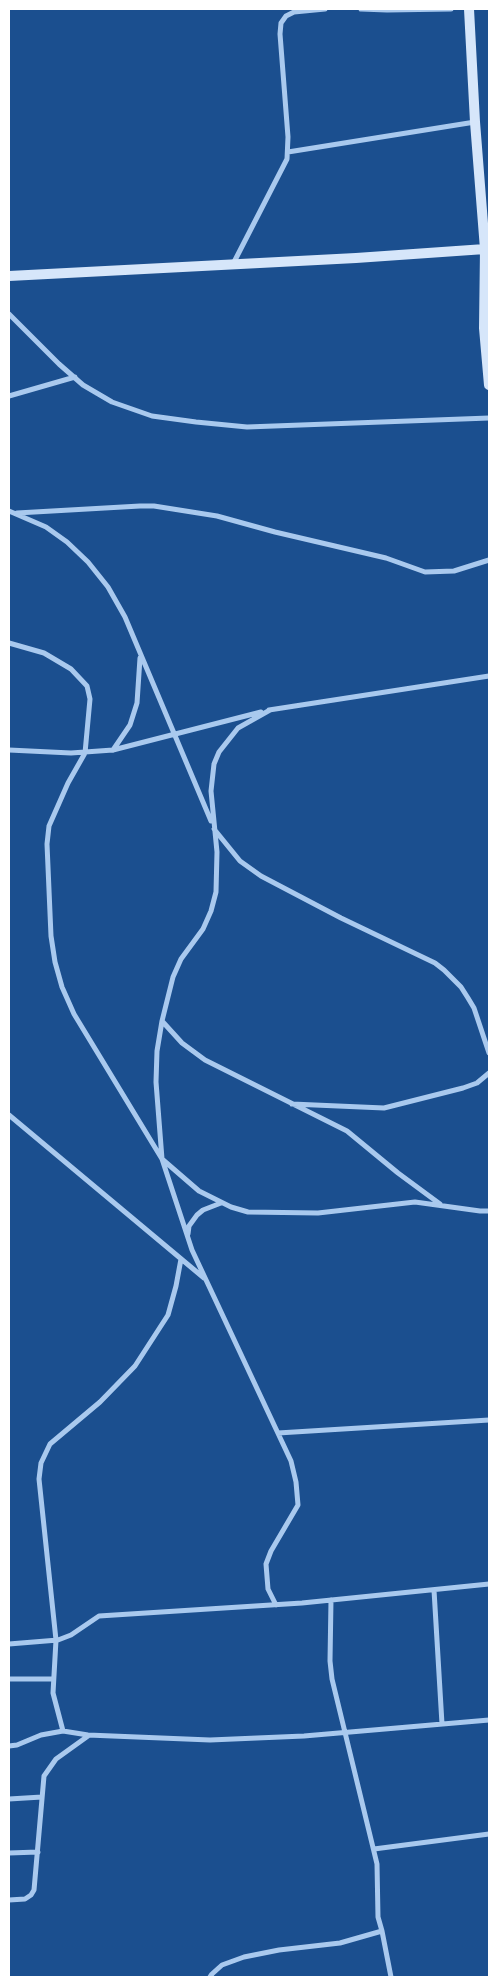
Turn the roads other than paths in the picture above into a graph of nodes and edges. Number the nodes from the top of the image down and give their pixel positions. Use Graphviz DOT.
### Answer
graph roads {
  1 [pos="325,9"];
  2 [pos="361,9"];
  3 [pos="451,9"];
  4 [pos="469,9"];
  5 [pos="474,122"];
  6 [pos="288,152"];
  7 [pos="485,210"];
  8 [pos="485,249"];
  9 [pos="233,265"];
  10 [pos="9,276"];
  11 [pos="487,292"];
  12 [pos="9,314"];
  13 [pos="74,377"];
  14 [pos="489,386"];
  15 [pos="9,396"];
  16 [pos="489,418"];
  17 [pos="12,512"];
  18 [pos="489,560"];
  19 [pos="9,643"];
  20 [pos="140,655"];
  21 [pos="489,676"];
  22 [pos="270,710"];
  23 [pos="175,734"];
  24 [pos="9,750"];
  25 [pos="113,750"];
  26 [pos="85,753"];
  27 [pos="214,828"];
  28 [pos="162,1021"];
  29 [pos="489,1053"];
  30 [pos="489,1073"];
  31 [pos="289,1103"];
  32 [pos="9,1115"];
  33 [pos="162,1159"];
  34 [pos="221,1203"];
  35 [pos="442,1206"];
  36 [pos="489,1211"];
  37 [pos="188,1236"];
  38 [pos="181,1259"];
  39 [pos="206,1280"];
  40 [pos="489,1420"];
  41 [pos="278,1432"];
  42 [pos="489,1584"];
  43 [pos="434,1590"];
  44 [pos="331,1600"];
  45 [pos="276,1605"];
  46 [pos="56,1640"];
  47 [pos="9,1644"];
  48 [pos="9,1679"];
  49 [pos="53,1679"];
  50 [pos="489,1720"];
  51 [pos="442,1724"];
  52 [pos="63,1731"];
  53 [pos="345,1733"];
  54 [pos="88,1736"];
  55 [pos="9,1746"];
  56 [pos="42,1797"];
  57 [pos="9,1799"];
  58 [pos="489,1834"];
  59 [pos="374,1849"];
  60 [pos="38,1852"];
  61 [pos="9,1853"];
  62 [pos="9,1900"];
  63 [pos="382,1931"];
  64 [pos="210,1977"];
  65 [pos="391,1977"];
  1 -- 6 [label="street"];
  2 -- 3 [label="street"];
  4 -- 5 [label="street"];
  5 -- 6 [label="street"];
  5 -- 7 [label="street"];
  6 -- 9 [label="street"];
  7 -- 8 [label="street"];
  8 -- 9 [label="street"];
  8 -- 11 [label="street"];
  9 -- 10 [label="street"];
  11 -- 14 [label="street"];
  12 -- 13 [label="street"];
  13 -- 15 [label="street"];
  13 -- 16 [label="street"];
  17 -- 18 [label="street"];
  17 -- 20 [label="street"];
  19 -- 26 [label="street"];
  20 -- 23 [label="street"];
  20 -- 25 [label="street"];
  21 -- 22 [label="street"];
  22 -- 23 [label="street"];
  22 -- 27 [label="street"];
  23 -- 25 [label="street"];
  23 -- 27 [label="street"];
  24 -- 26 [label="street"];
  25 -- 26 [label="street"];
  26 -- 33 [label="street"];
  27 -- 28 [label="street"];
  27 -- 29 [label="street"];
  28 -- 31 [label="street"];
  28 -- 33 [label="street"];
  30 -- 31 [label="street"];
  31 -- 35 [label="street"];
  32 -- 38 [label="street"];
  33 -- 34 [label="street"];
  33 -- 37 [label="street"];
  34 -- 35 [label="street"];
  34 -- 37 [label="street"];
  35 -- 36 [label="street"];
  37 -- 39 [label="street"];
  38 -- 39 [label="street"];
  38 -- 46 [label="street"];
  39 -- 41 [label="street"];
  40 -- 41 [label="street"];
  41 -- 45 [label="street"];
  42 -- 43 [label="street"];
  43 -- 44 [label="street"];
  43 -- 51 [label="street"];
  44 -- 45 [label="street"];
  44 -- 53 [label="street"];
  45 -- 46 [label="street"];
  46 -- 47 [label="street"];
  46 -- 49 [label="street"];
  48 -- 49 [label="street"];
  49 -- 52 [label="street"];
  50 -- 51 [label="street"];
  51 -- 53 [label="street"];
  52 -- 54 [label="street"];
  52 -- 55 [label="street"];
  53 -- 54 [label="street"];
  53 -- 59 [label="street"];
  54 -- 56 [label="street"];
  56 -- 57 [label="street"];
  56 -- 60 [label="street"];
  58 -- 59 [label="street"];
  59 -- 63 [label="street"];
  60 -- 61 [label="street"];
  60 -- 62 [label="street"];
  63 -- 64 [label="street"];
  63 -- 65 [label="street"];
}
